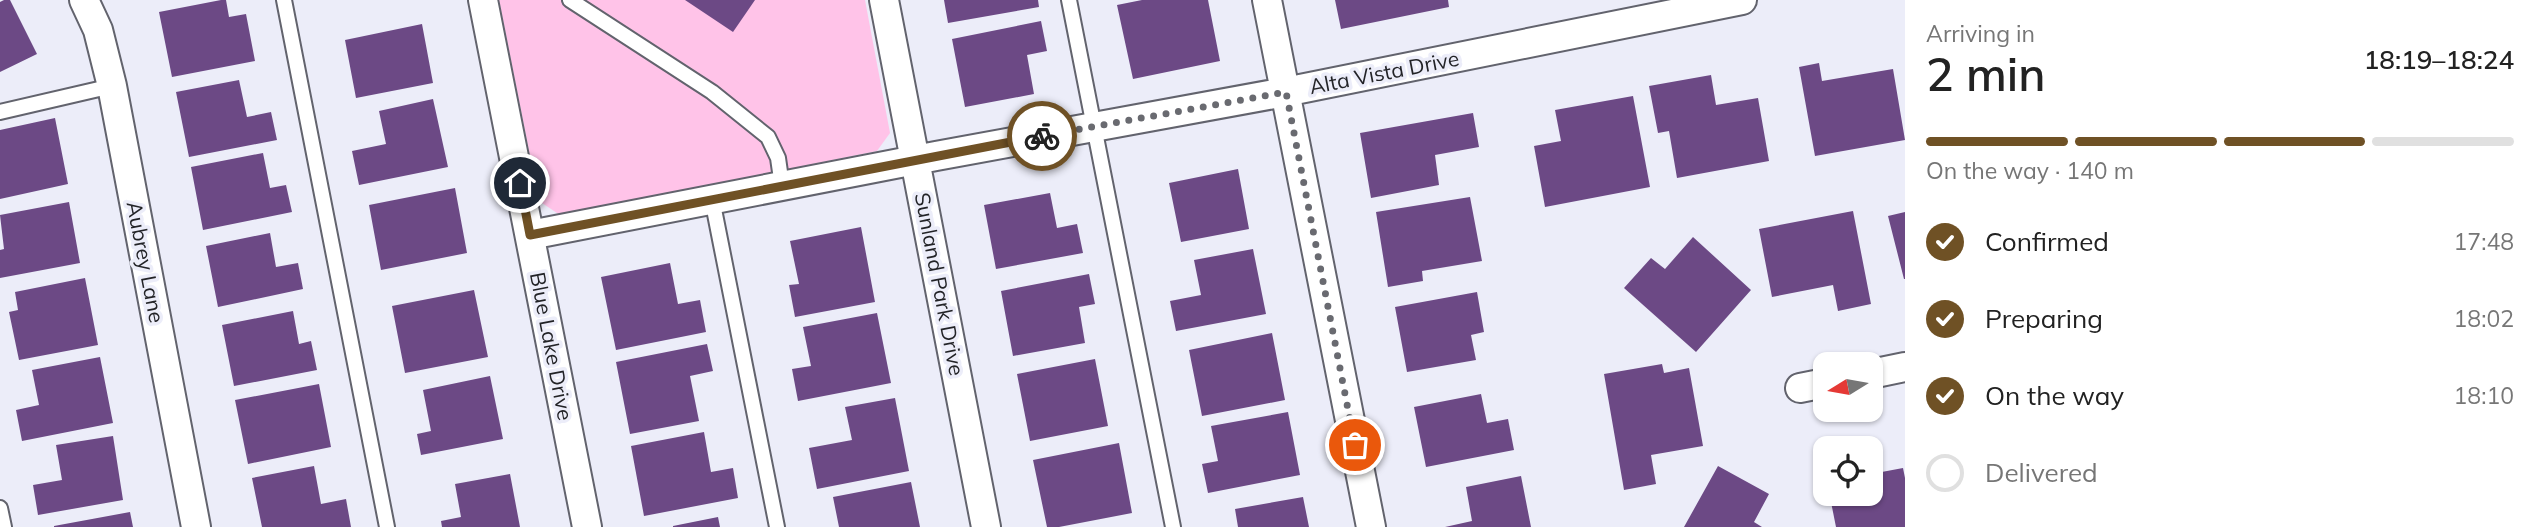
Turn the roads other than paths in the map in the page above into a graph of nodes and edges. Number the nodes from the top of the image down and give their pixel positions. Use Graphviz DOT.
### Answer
graph roads {
  1 [pos="84,0"];
  2 [pos="284,0"];
  3 [pos="483,0"];
  4 [pos="570,0"];
  5 [pos="884,0"];
  6 [pos="1069,0"];
  7 [pos="1267,0"];
  8 [pos="1742,0"];
  9 [pos="112,86"];
  10 [pos="1286,92"];
  11 [pos="0,111"];
  12 [pos="1094,127"];
  13 [pos="916,160"];
  14 [pos="782,186"];
  15 [pos="712,199"];
  16 [pos="530,235"];
  17 [pos="1905,367"];
  18 [pos="1883,372"];
  19 [pos="0,508"];
  20 [pos="4,527"];
  21 [pos="196,527"];
  22 [pos="387,527"];
  23 [pos="587,527"];
  24 [pos="777,527"];
  25 [pos="986,527"];
  26 [pos="1173,527"];
  27 [pos="1371,527"];
  1 -- 9 [label="street, Aubrey Lane"];
  2 -- 22 [label="lane"];
  3 -- 16 [label="street, Blue Lake Drive"];
  4 -- 14 [label="lane"];
  5 -- 13 [label="street, Sunland Park Drive"];
  6 -- 12 [label="lane"];
  7 -- 10 [label="street"];
  8 -- 10 [label="street, Alta Vista Drive"];
  9 -- 11 [label="lane"];
  9 -- 21 [label="street, Aubrey Lane"];
  10 -- 12 [label="street, Alta Vista Drive"];
  10 -- 27 [label="street"];
  12 -- 13 [label="street, Alta Vista Drive"];
  12 -- 26 [label="lane"];
  13 -- 14 [label="street, Alta Vista Drive"];
  13 -- 25 [label="street, Sunland Park Drive"];
  14 -- 15 [label="street, Alta Vista Drive"];
  15 -- 16 [label="street, Alta Vista Drive"];
  15 -- 24 [label="lane"];
  16 -- 23 [label="street, Blue Lake Drive"];
  17 -- 18 [label="street"];
  19 -- 20 [label="lane"];
}
